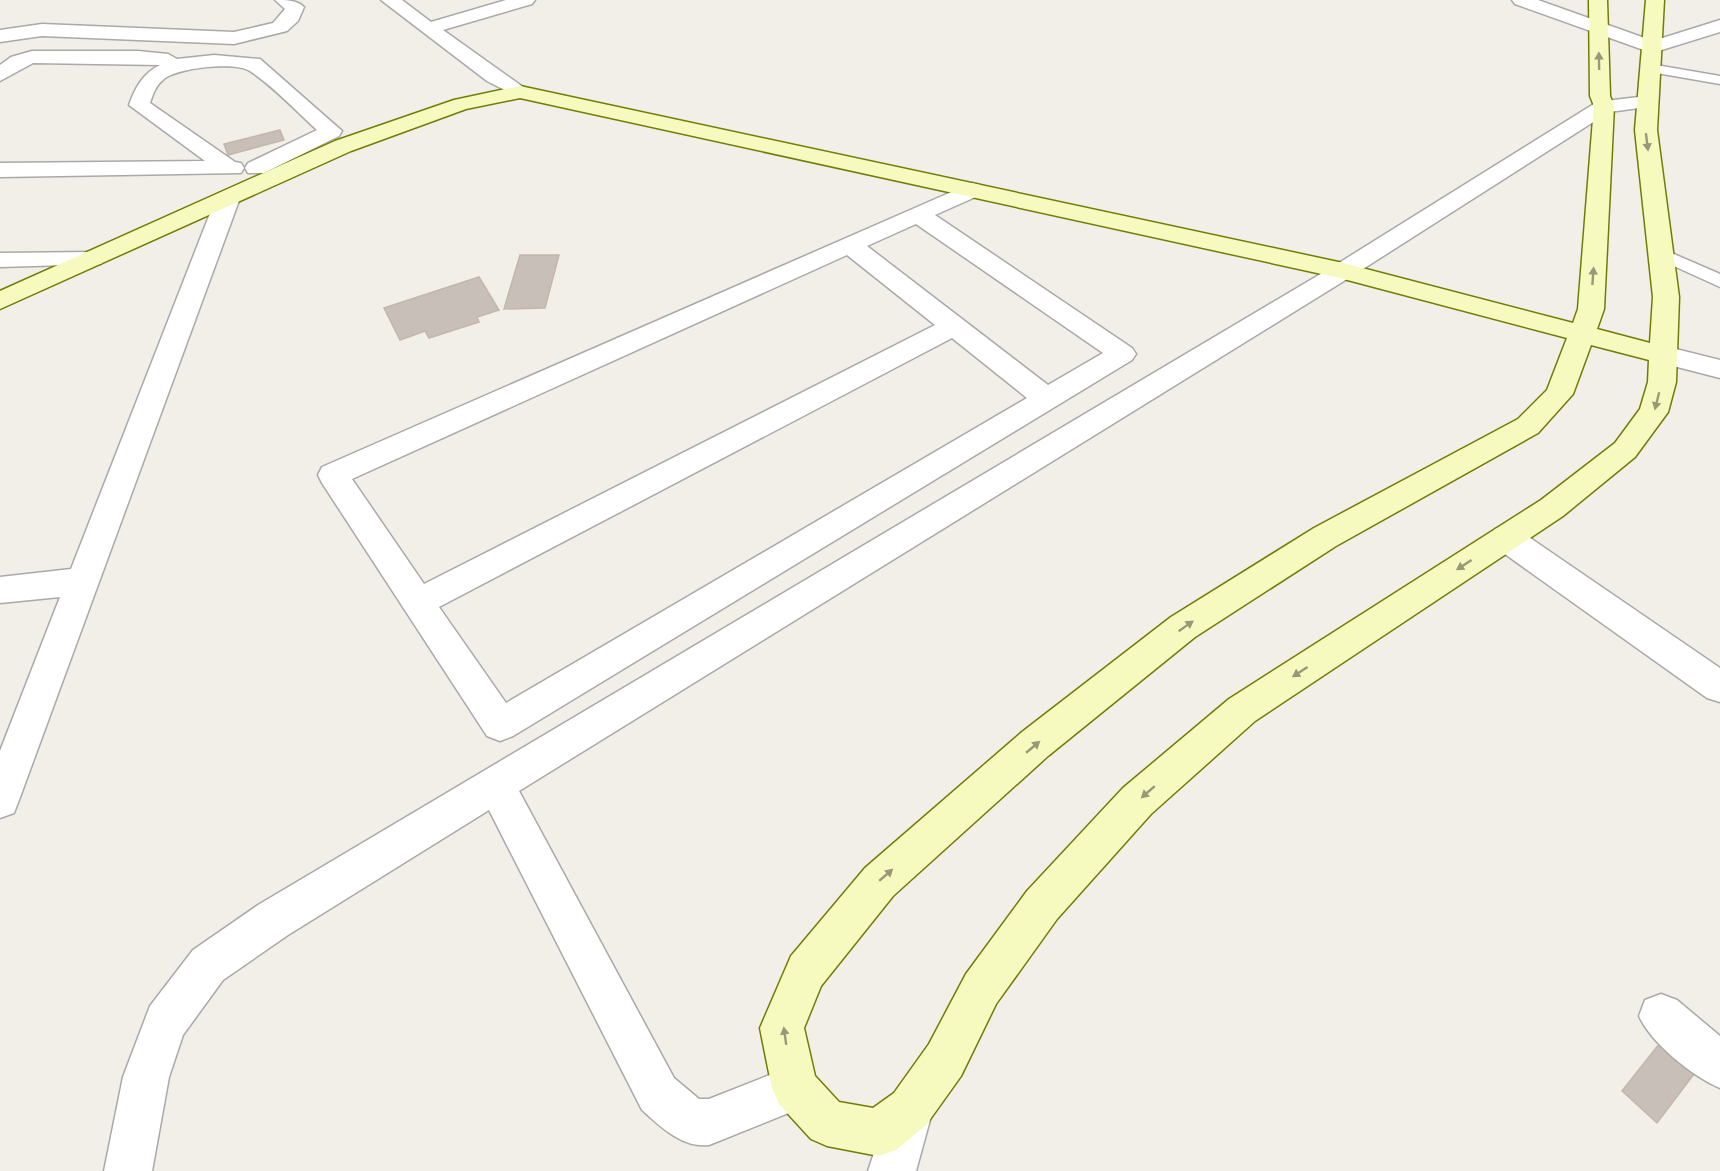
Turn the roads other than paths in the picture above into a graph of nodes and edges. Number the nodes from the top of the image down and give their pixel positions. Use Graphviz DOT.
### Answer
graph roads {
  1 [pos="390,0"];
  2 [pos="461,0"];
  3 [pos="526,0"];
  4 [pos="1521,0"];
  5 [pos="1598,0"];
  6 [pos="1655,0"];
  7 [pos="315,1"];
  8 [pos="289,4"];
  9 [pos="438,25"];
  10 [pos="1599,29"];
  11 [pos="1717,30"];
  12 [pos="0,36"];
  13 [pos="1651,57"];
  14 [pos="177,65"];
  15 [pos="0,75"];
  16 [pos="1720,80"];
  17 [pos="520,92"];
  18 [pos="1647,102"];
  19 [pos="1604,106"];
  20 [pos="256,168"];
  21 [pos="295,168"];
  22 [pos="0,170"];
  23 [pos="229,183"];
  24 [pos="972,190"];
  25 [pos="920,216"];
  26 [pos="850,245"];
  27 [pos="1660,253"];
  28 [pos="92,259"];
  29 [pos="0,260"];
  30 [pos="1343,271"];
  31 [pos="1720,281"];
  32 [pos="0,301"];
  33 [pos="954,326"];
  34 [pos="1581,333"];
  35 [pos="1664,355"];
  36 [pos="1720,369"];
  37 [pos="1047,399"];
  38 [pos="1506,538"];
  39 [pos="83,581"];
  40 [pos="0,590"];
  41 [pos="418,602"];
  42 [pos="1720,687"];
  43 [pos="495,784"];
  44 [pos="1,793"];
  45 [pos="1661,1016"];
  46 [pos="1720,1065"];
  47 [pos="795,1088"];
  48 [pos="910,1109"];
  49 [pos="128,1171"];
  50 [pos="892,1171"];
  1 -- 9 [label="street"];
  2 -- 9 [label="street"];
  3 -- 9 [label="street"];
  4 -- 10 [label="street"];
  5 -- 10 [label="street"];
  6 -- 13 [label="street"];
  7 -- 8 [label="street"];
  8 -- 12 [label="street"];
  9 -- 17 [label="street"];
  10 -- 13 [label="street"];
  19 -- 10 [label="street, one-way"];
  11 -- 13 [label="street"];
  13 -- 16 [label="lane"];
  13 -- 18 [label="street"];
  14 -- 15 [label="street"];
  14 -- 20 [label="street"];
  14 -- 23 [label="street"];
  17 -- 21 [label="street"];
  17 -- 24 [label="street"];
  18 -- 19 [label="street"];
  18 -- 27 [label="street, one-way"];
  19 -- 30 [label="street"];
  34 -- 19 [label="street, one-way"];
  20 -- 21 [label="street"];
  20 -- 23 [label="street"];
  21 -- 23 [label="street"];
  22 -- 23 [label="street"];
  23 -- 28 [label="street"];
  23 -- 39 [label="street"];
  24 -- 25 [label="street"];
  24 -- 30 [label="street"];
  25 -- 26 [label="street"];
  25 -- 37 [label="street"];
  26 -- 33 [label="street"];
  26 -- 41 [label="street"];
  27 -- 31 [label="lane"];
  27 -- 35 [label="street"];
  28 -- 29 [label="street"];
  28 -- 32 [label="street"];
  30 -- 34 [label="street"];
  30 -- 43 [label="street"];
  33 -- 37 [label="street"];
  33 -- 41 [label="street"];
  34 -- 35 [label="street"];
  47 -- 34 [label="street, one-way"];
  35 -- 36 [label="street"];
  35 -- 38 [label="street, one-way"];
  37 -- 41 [label="street"];
  38 -- 42 [label="street"];
  38 -- 48 [label="street, one-way"];
  39 -- 40 [label="street"];
  39 -- 44 [label="street"];
  43 -- 47 [label="street"];
  43 -- 49 [label="street"];
  45 -- 46 [label="street"];
  47 -- 48 [label="street"];
  48 -- 50 [label="street"];
}
